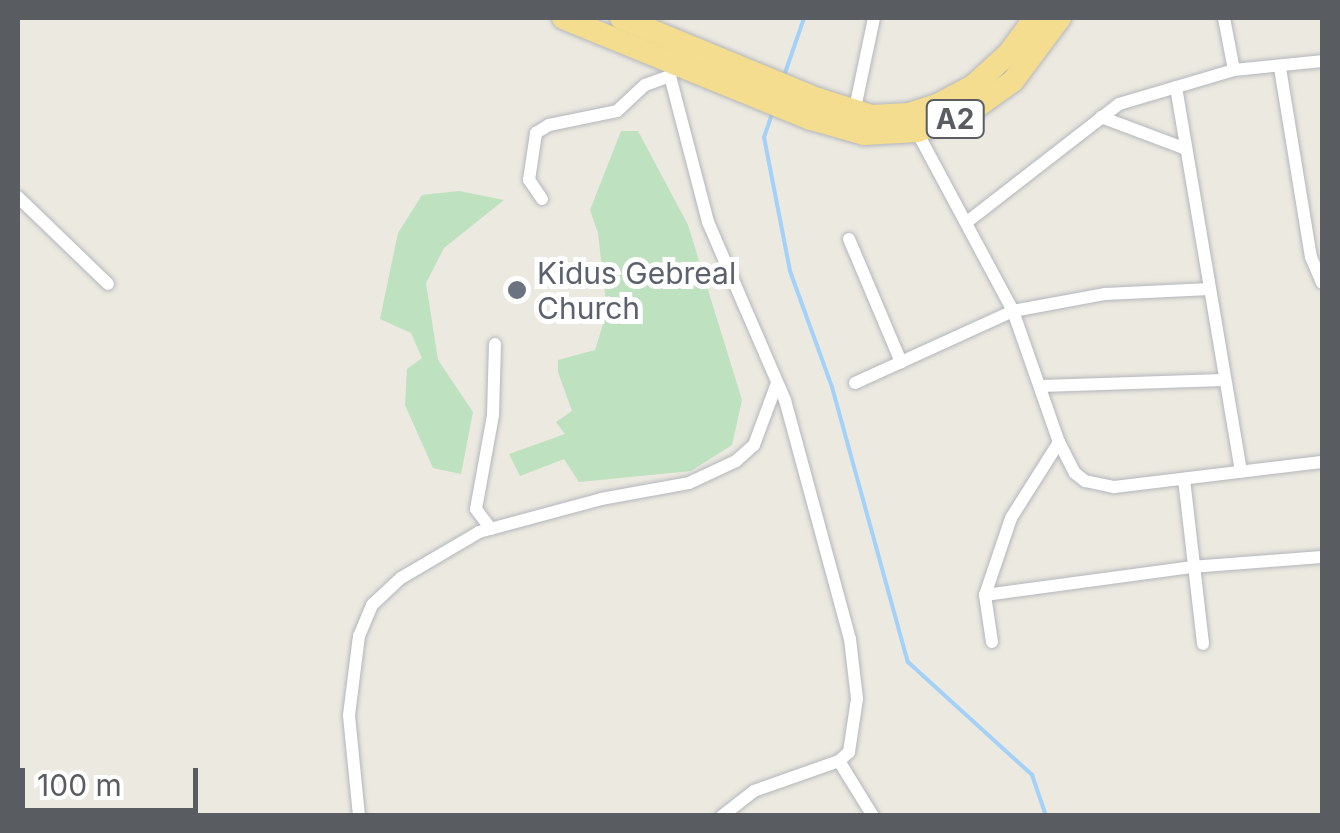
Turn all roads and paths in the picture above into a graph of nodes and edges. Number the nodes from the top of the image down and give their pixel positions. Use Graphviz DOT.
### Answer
graph roads {
  1 [pos="563,18"];
  2 [pos="622,18"];
  3 [pos="874,18"];
  4 [pos="1035,18"];
  5 [pos="1060,18"];
  6 [pos="1224,18"];
  7 [pos="676,61"];
  8 [pos="1322,61"];
  9 [pos="1280,68"];
  10 [pos="1234,70"];
  11 [pos="1176,88"];
  12 [pos="1102,117"];
  13 [pos="852,121"];
  14 [pos="913,122"];
  15 [pos="1186,149"];
  16 [pos="18,197"];
  17 [pos="542,199"];
  18 [pos="967,222"];
  19 [pos="849,239"];
  20 [pos="1322,283"];
  21 [pos="108,284"];
  22 [pos="1210,289"];
  23 [pos="1013,310"];
  24 [pos="496,344"];
  25 [pos="901,362"];
  26 [pos="1225,380"];
  27 [pos="777,383"];
  28 [pos="855,383"];
  29 [pos="1040,386"];
  30 [pos="1058,442"];
  31 [pos="1322,462"];
  32 [pos="1241,472"];
  33 [pos="1184,479"];
  34 [pos="491,529"];
  35 [pos="1322,557"];
  36 [pos="1191,567"];
  37 [pos="986,595"];
  38 [pos="992,642"];
  39 [pos="1202,644"];
  40 [pos="840,762"];
  41 [pos="359,816"];
  42 [pos="722,816"];
  43 [pos="873,816"];
  1 -- 7 [label="highway, A2"];
  2 -- 7 [label="highway, A2"];
  3 -- 13 [label="street"];
  4 -- 14 [label="highway, A2"];
  5 -- 14 [label="highway, A2"];
  6 -- 10 [label="street"];
  7 -- 13 [label="highway, A2"];
  7 -- 17 [label="street"];
  7 -- 27 [label="street"];
  8 -- 9 [label="street"];
  9 -- 10 [label="street"];
  9 -- 20 [label="street"];
  10 -- 11 [label="street"];
  11 -- 12 [label="street"];
  11 -- 15 [label="street"];
  12 -- 15 [label="street"];
  12 -- 18 [label="street"];
  13 -- 14 [label="highway, A2"];
  14 -- 18 [label="street"];
  15 -- 22 [label="street"];
  16 -- 21 [label="street"];
  18 -- 23 [label="street"];
  19 -- 25 [label="street"];
  22 -- 23 [label="street"];
  22 -- 26 [label="street"];
  23 -- 25 [label="street"];
  23 -- 29 [label="street"];
  24 -- 34 [label="street"];
  25 -- 28 [label="street"];
  26 -- 29 [label="street"];
  26 -- 32 [label="street"];
  27 -- 34 [label="street"];
  27 -- 40 [label="street"];
  29 -- 30 [label="street"];
  30 -- 33 [label="street"];
  30 -- 37 [label="street"];
  31 -- 32 [label="street"];
  32 -- 33 [label="street"];
  33 -- 36 [label="street"];
  34 -- 41 [label="street"];
  35 -- 36 [label="street"];
  36 -- 37 [label="street"];
  36 -- 39 [label="street"];
  37 -- 38 [label="street"];
  40 -- 42 [label="street"];
  40 -- 43 [label="street"];
}
